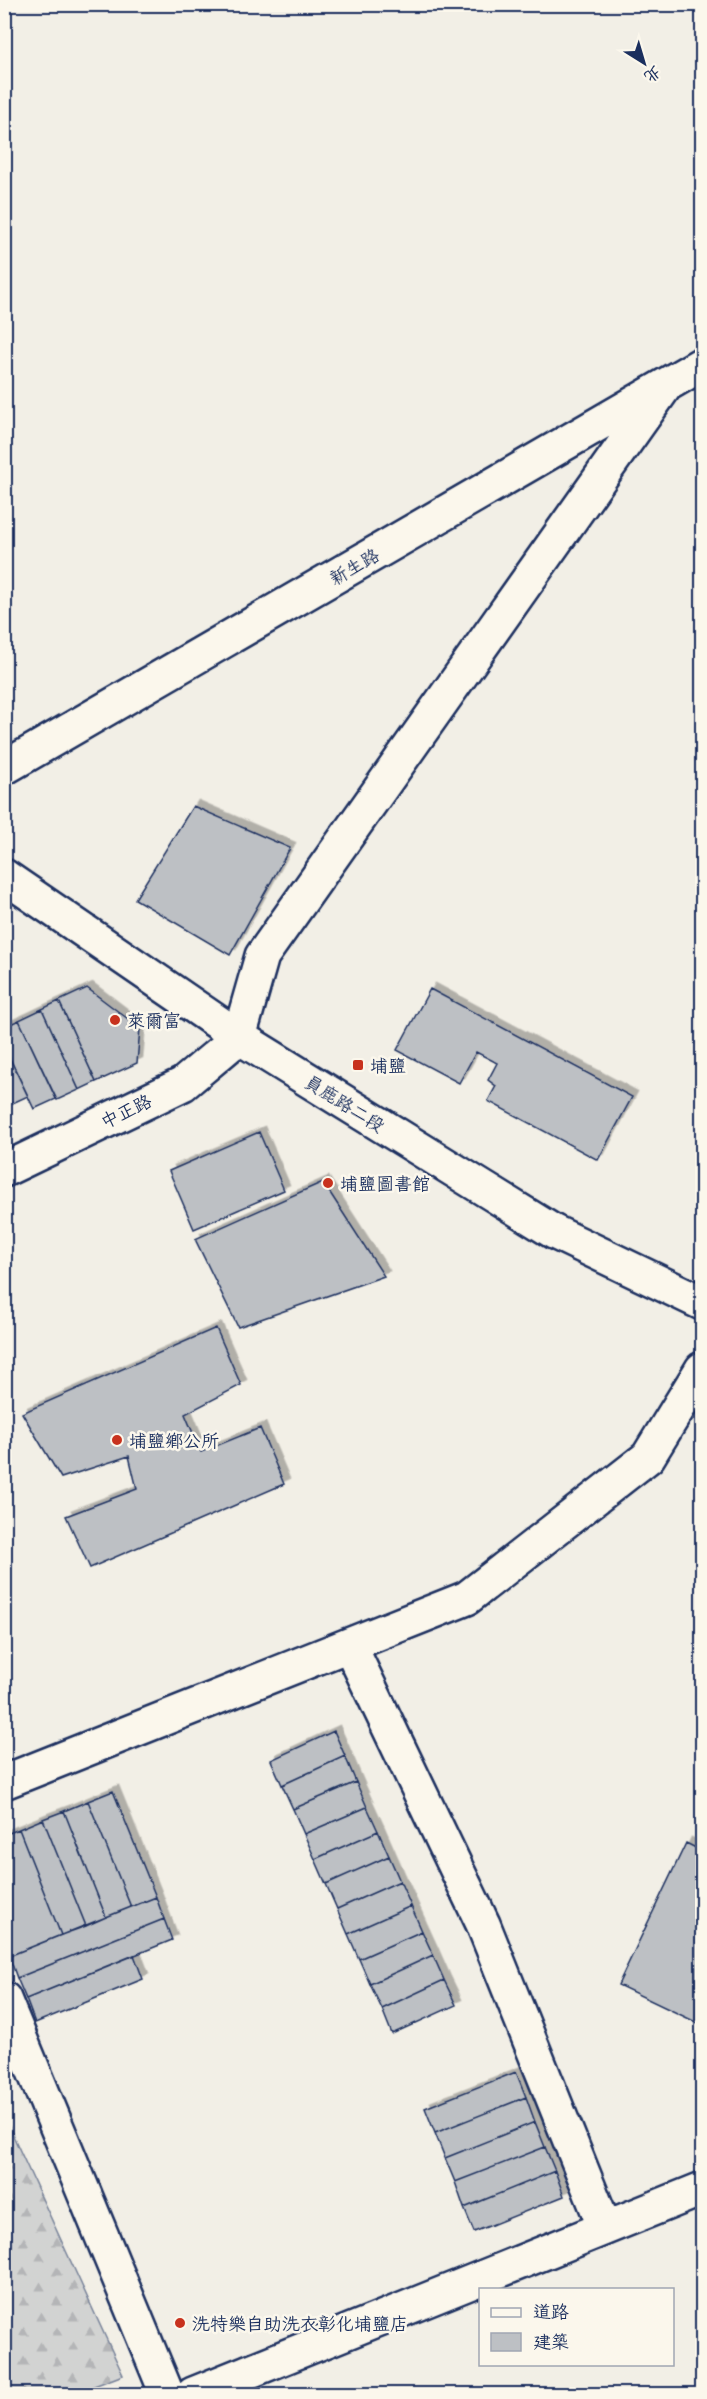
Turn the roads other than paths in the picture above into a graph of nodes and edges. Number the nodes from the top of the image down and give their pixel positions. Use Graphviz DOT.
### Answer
graph roads {
  1 [pos="702,364"];
  2 [pos="666,385"];
  3 [pos="4,768"];
  4 [pos="4,876"];
  5 [pos="239,1037"];
  6 [pos="4,1170"];
  7 [pos="702,1303"];
  8 [pos="702,1369"];
  9 [pos="350,1646"];
  10 [pos="4,1782"];
  11 [pos="4,2000"];
  12 [pos="702,2189"];
  13 [pos="605,2228"];
  14 [pos="167,2394"];
  15 [pos="193,2394"];
  1 -- 2 [label="street, 新生路"];
  2 -- 3 [label="street, 新生路"];
  2 -- 5 [label="street"];
  4 -- 5 [label="street, 員鹿路二段"];
  5 -- 6 [label="street, 中正路"];
  5 -- 7 [label="street, 員鹿路二段"];
  8 -- 9 [label="street"];
  9 -- 10 [label="street"];
  9 -- 13 [label="street"];
  11 -- 14 [label="street"];
  12 -- 13 [label="street"];
  13 -- 15 [label="street"];
}
